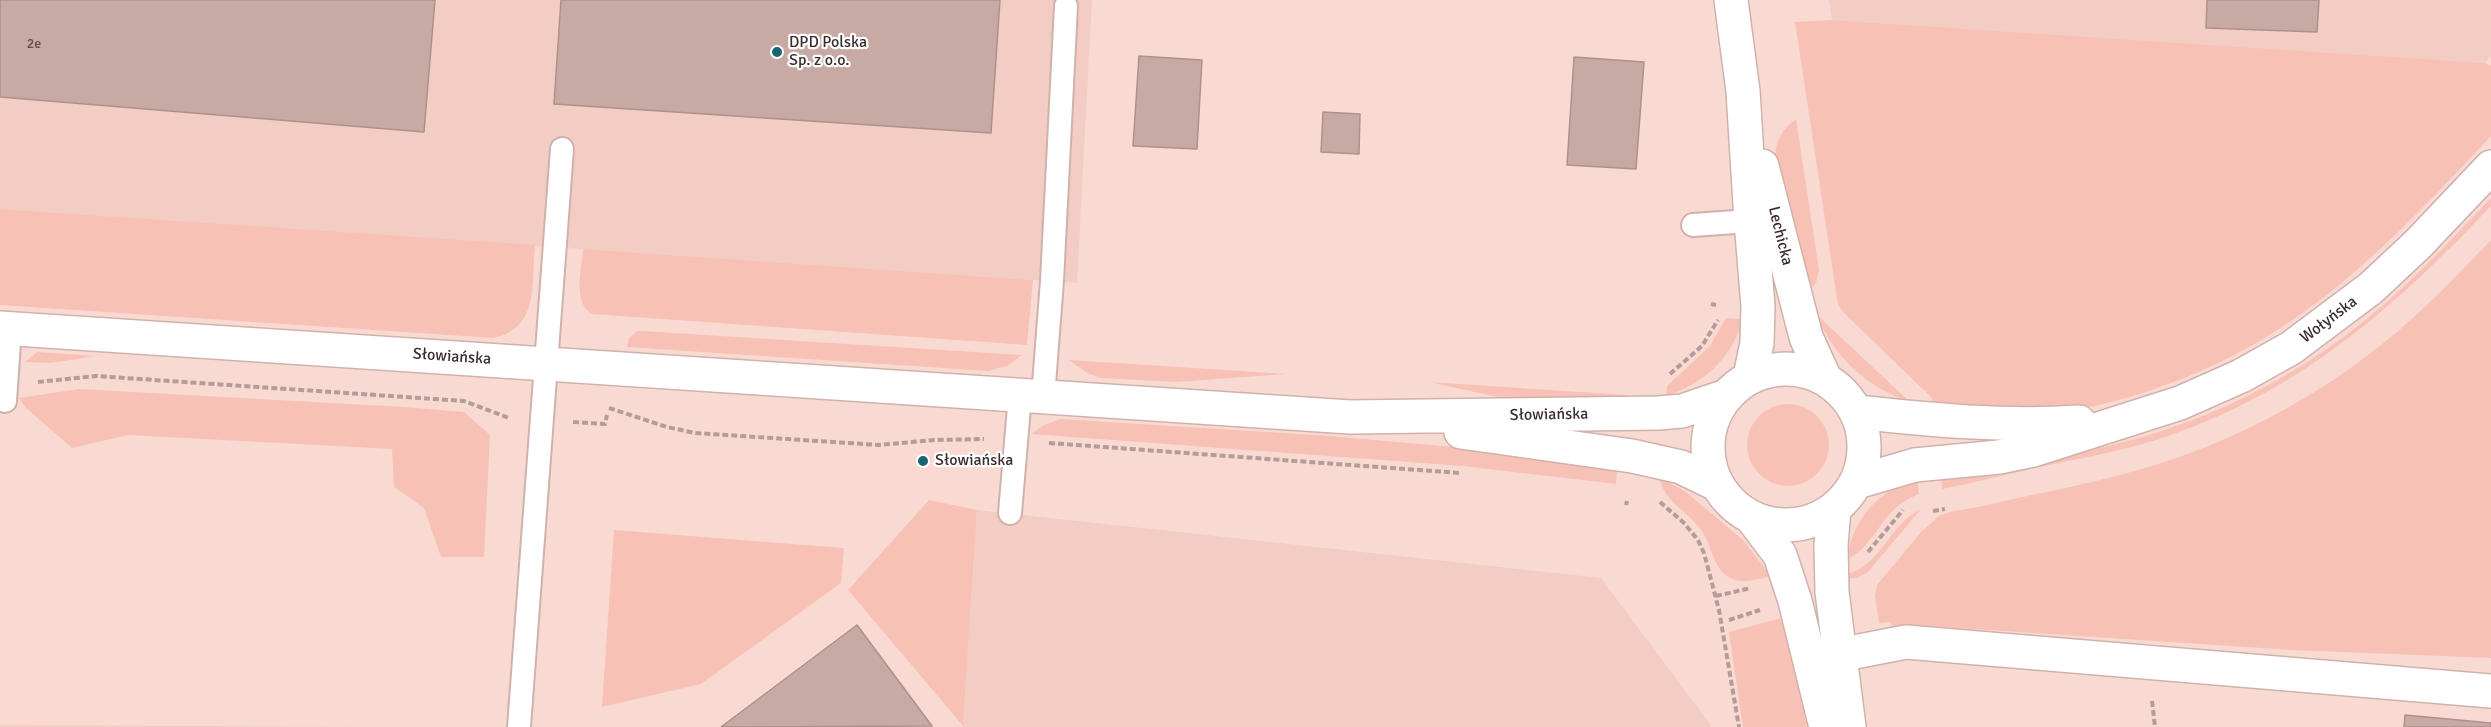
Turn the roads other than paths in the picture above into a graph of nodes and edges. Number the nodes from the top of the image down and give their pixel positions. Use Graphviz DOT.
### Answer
graph roads {
  1 [pos="1731,0"];
  2 [pos="1066,6"];
  3 [pos="562,149"];
  4 [pos="2491,167"];
  5 [pos="1763,220"];
  6 [pos="1693,225"];
  7 [pos="5,328"];
  8 [pos="546,364"];
  9 [pos="1824,377"];
  10 [pos="1738,386"];
  11 [pos="6,391"];
  12 [pos="1031,396"];
  13 [pos="1857,412"];
  14 [pos="1370,418"];
  15 [pos="2131,419"];
  16 [pos="1857,482"];
  17 [pos="1716,483"];
  18 [pos="1834,509"];
  19 [pos="1010,513"];
  20 [pos="1752,518"];
  21 [pos="1825,657"];
  22 [pos="2491,691"];
  23 [pos="519,727"];
  24 [pos="1826,727"];
  25 [pos="1849,727"];
  1 -- 5 [label="main road, Lechicka"];
  2 -- 12 [label="lane"];
  3 -- 8 [label="lane"];
  4 -- 15 [label="main road, Wołyńska"];
  5 -- 6 [label="lane"];
  5 -- 9 [label="main road, Lechicka"];
  5 -- 10 [label="main road, Lechicka"];
  7 -- 8 [label="main road, Słowiańska"];
  7 -- 11 [label="lane"];
  8 -- 12 [label="main road, Słowiańska"];
  8 -- 23 [label="lane"];
  9 -- 10 [label="main road"];
  9 -- 13 [label="main road"];
  10 -- 14 [label="main road, Słowiańska"];
  10 -- 17 [label="main road"];
  12 -- 14 [label="main road, Słowiańska"];
  12 -- 19 [label="lane"];
  13 -- 15 [label="main road, Wołyńska"];
  13 -- 16 [label="main road"];
  14 -- 17 [label="main road, Słowiańska"];
  15 -- 16 [label="main road, Wołyńska"];
  16 -- 18 [label="main road"];
  17 -- 20 [label="main road"];
  18 -- 20 [label="main road"];
  18 -- 21 [label="main road"];
  20 -- 21 [label="main road"];
  21 -- 22 [label="main road"];
  21 -- 24 [label="main road"];
  21 -- 25 [label="main road"];
}
